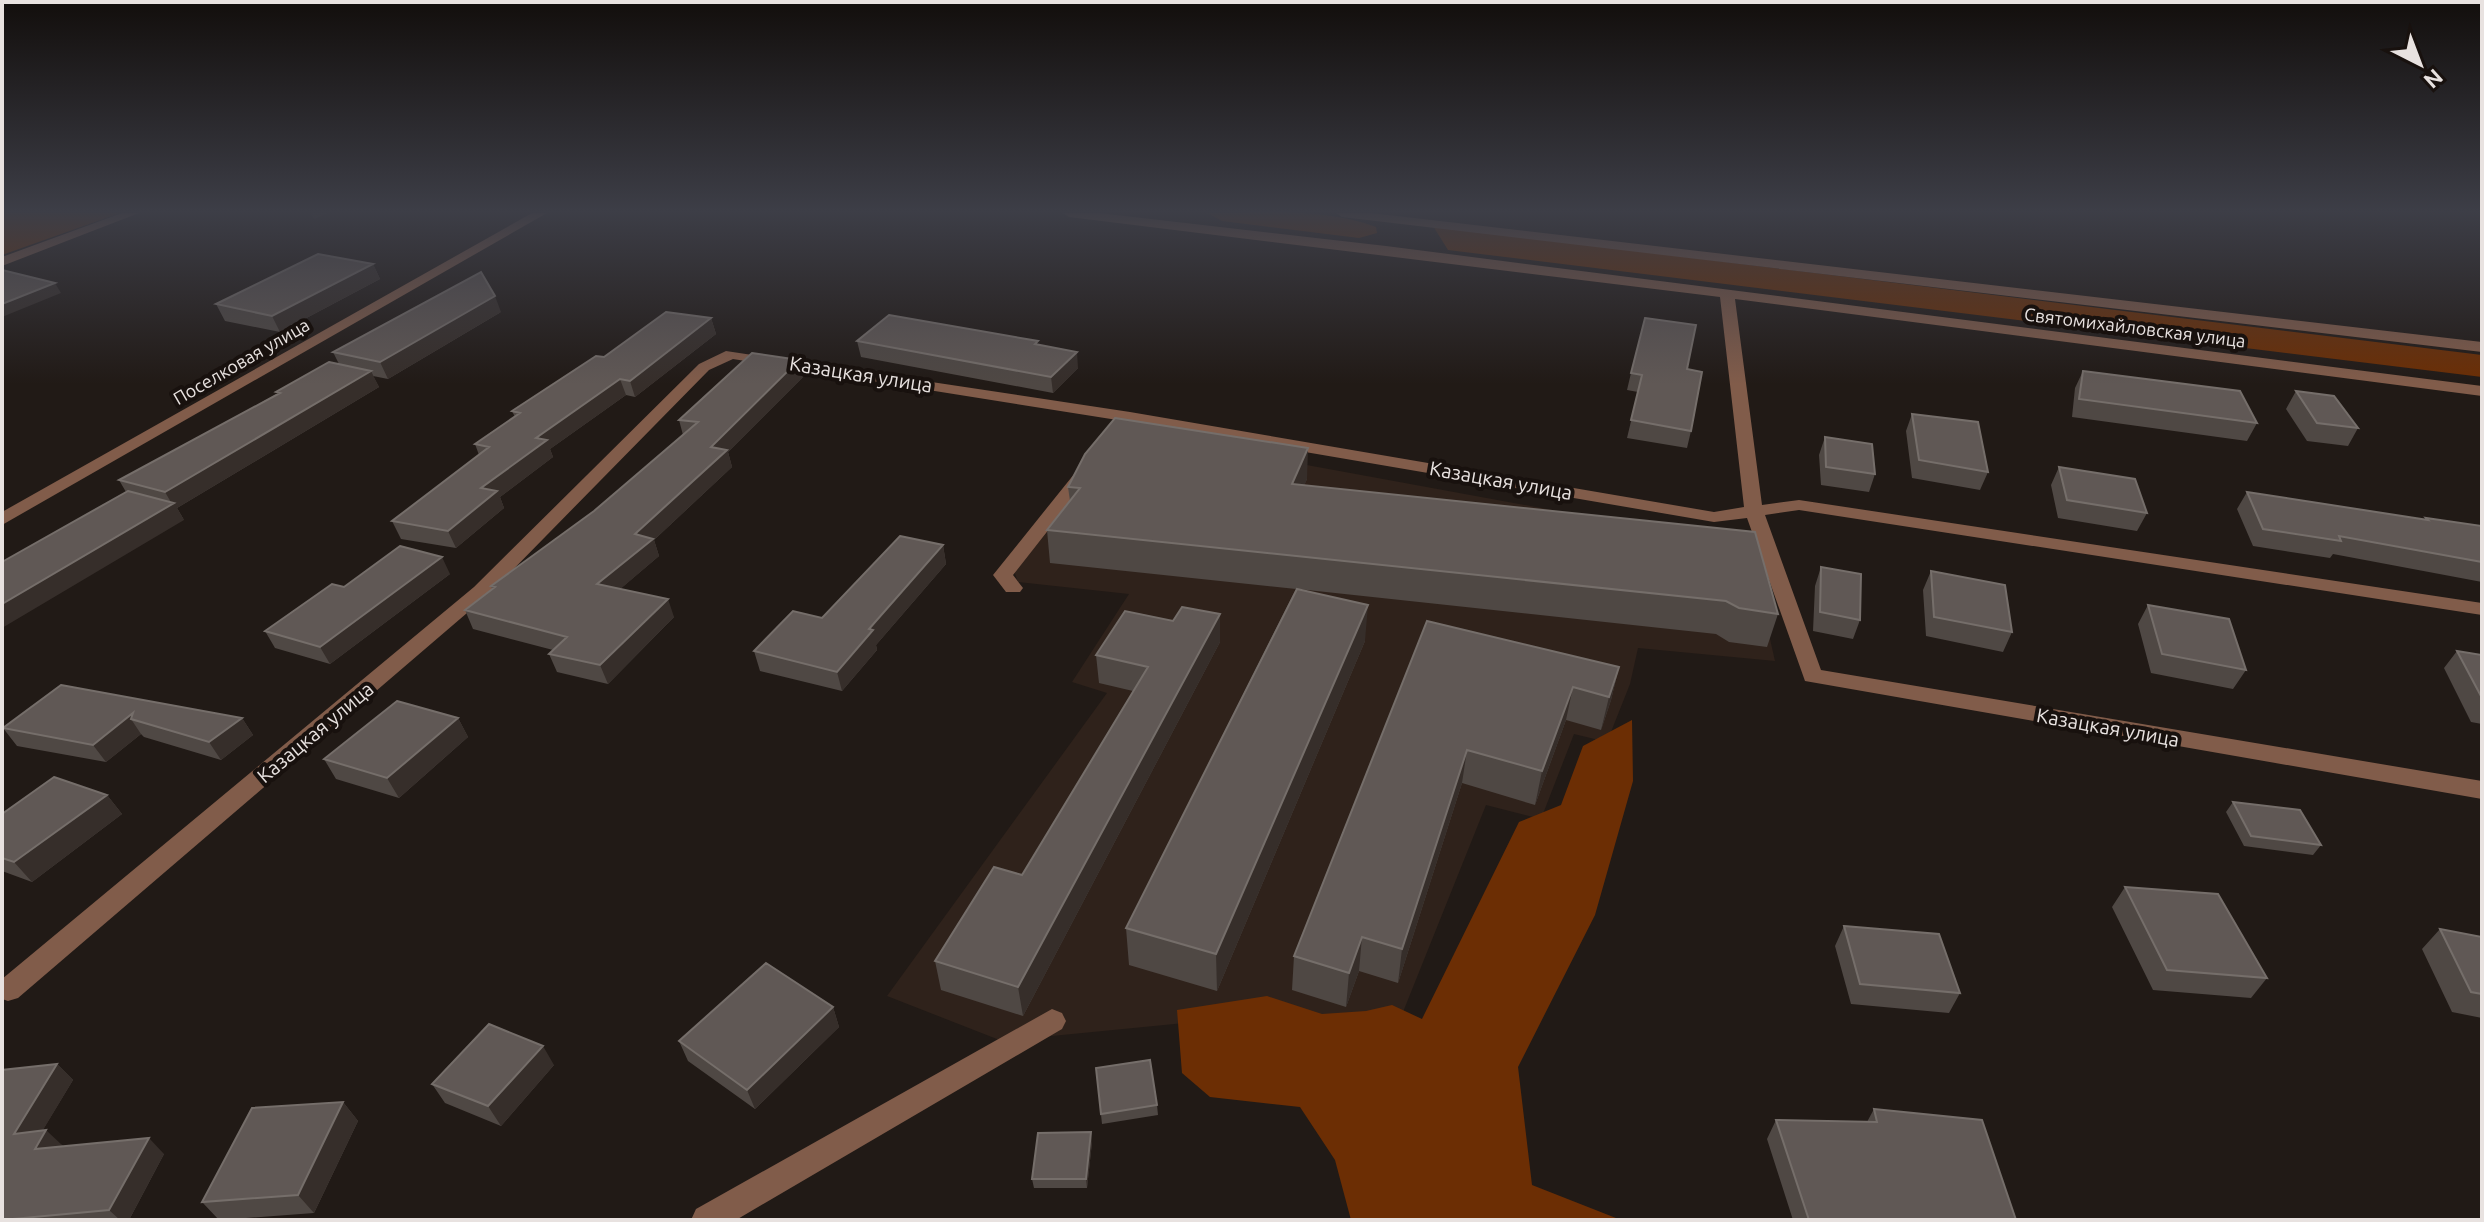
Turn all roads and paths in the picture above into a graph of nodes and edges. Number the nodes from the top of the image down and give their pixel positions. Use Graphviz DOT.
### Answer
graph roads {
  1 [pos="441,270"];
  2 [pos="1601,270"];
  3 [pos="1762,270"];
  4 [pos="1727,294"];
  5 [pos="2482,347"];
  6 [pos="2482,391"];
  7 [pos="1100,454"];
  8 [pos="1754,511"];
  9 [pos="2,520"];
  10 [pos="1013,588"];
  11 [pos="2482,609"];
  12 [pos="2482,790"];
  13 [pos="8,990"];
  14 [pos="1052,1021"];
  15 [pos="707,1220"];
  1 -- 9 [label="street, Поселковая улица"];
  2 -- 4 [label="street, Святомихайловская улица"];
  3 -- 5 [label="street, Святомихайловская улица"];
  4 -- 6 [label="street, Святомихайловская улица"];
  4 -- 8 [label="street, Казацкая улица"];
  7 -- 10 [label="street"];
  8 -- 11 [label="street, Казацкая улица"];
  8 -- 12 [label="street, Казацкая улица"];
  8 -- 13 [label="street, Казацкая улица"];
  14 -- 15 [label="street"];
}
